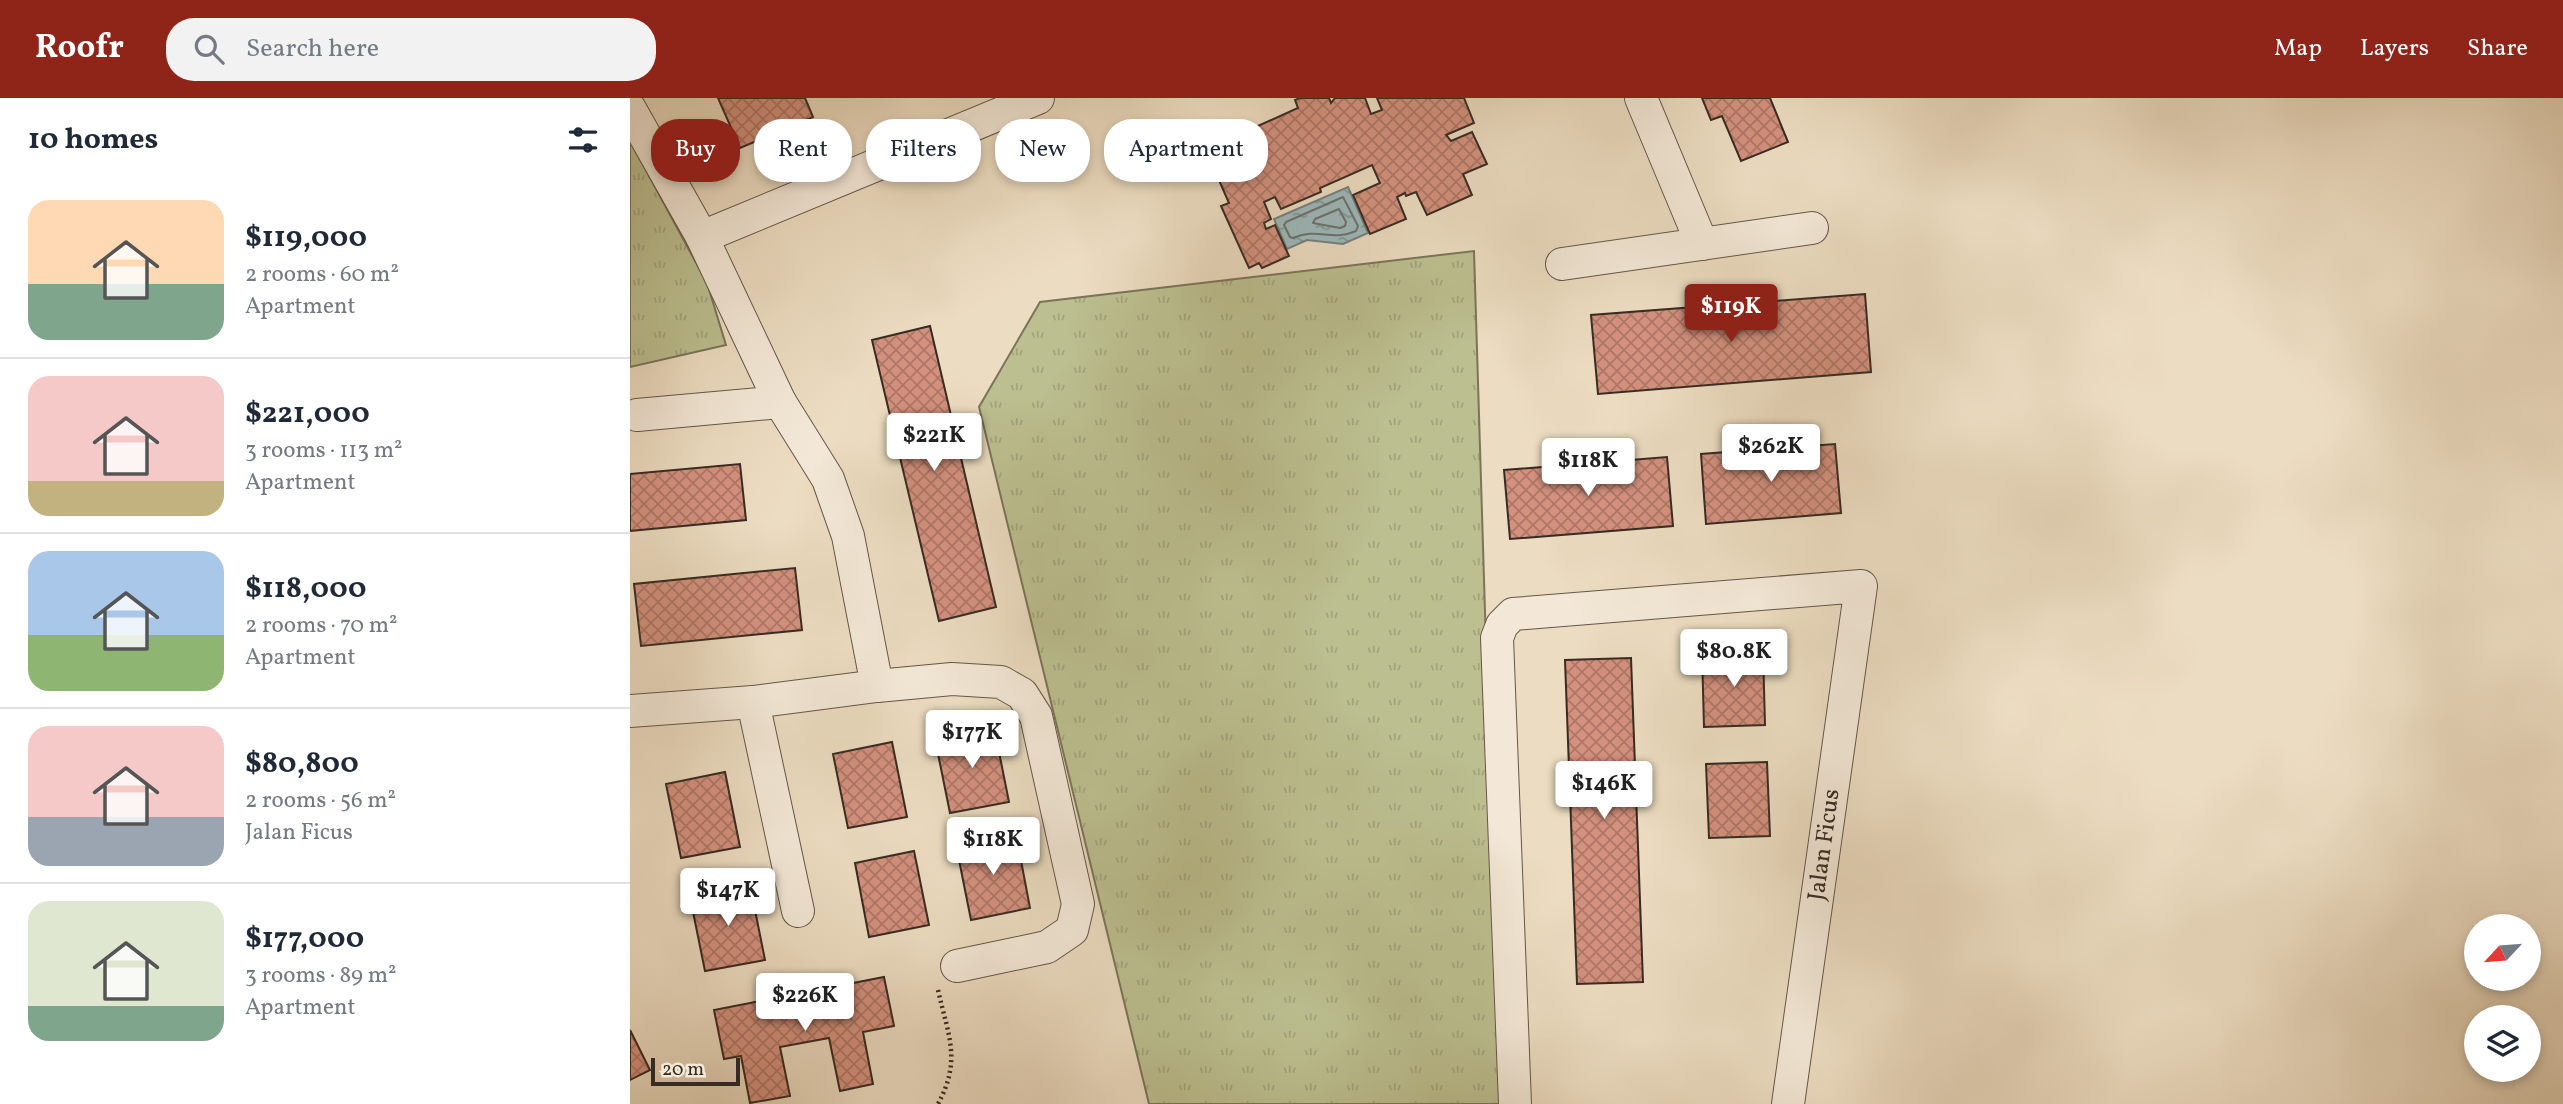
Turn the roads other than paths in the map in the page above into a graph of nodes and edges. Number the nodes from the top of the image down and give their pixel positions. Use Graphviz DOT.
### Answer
graph roads {
  1 [pos="1038,98"];
  2 [pos="1641,98"];
  3 [pos="630,109"];
  4 [pos="1812,228"];
  5 [pos="702,237"];
  6 [pos="1702,244"];
  7 [pos="1562,264"];
  8 [pos="780,402"];
  9 [pos="637,415"];
  10 [pos="877,686"];
  11 [pos="753,702"];
  12 [pos="630,711"];
  13 [pos="798,911"];
  14 [pos="957,966"];
  15 [pos="1515,1104"];
  16 [pos="1788,1104"];
  1 -- 5 [label="street"];
  2 -- 6 [label="street"];
  3 -- 5 [label="street"];
  4 -- 6 [label="street"];
  5 -- 8 [label="street"];
  6 -- 7 [label="street"];
  8 -- 9 [label="street"];
  8 -- 10 [label="street"];
  10 -- 11 [label="street"];
  10 -- 14 [label="street"];
  11 -- 12 [label="street"];
  11 -- 13 [label="street"];
  15 -- 16 [label="street, Jalan Ficus"];
}
